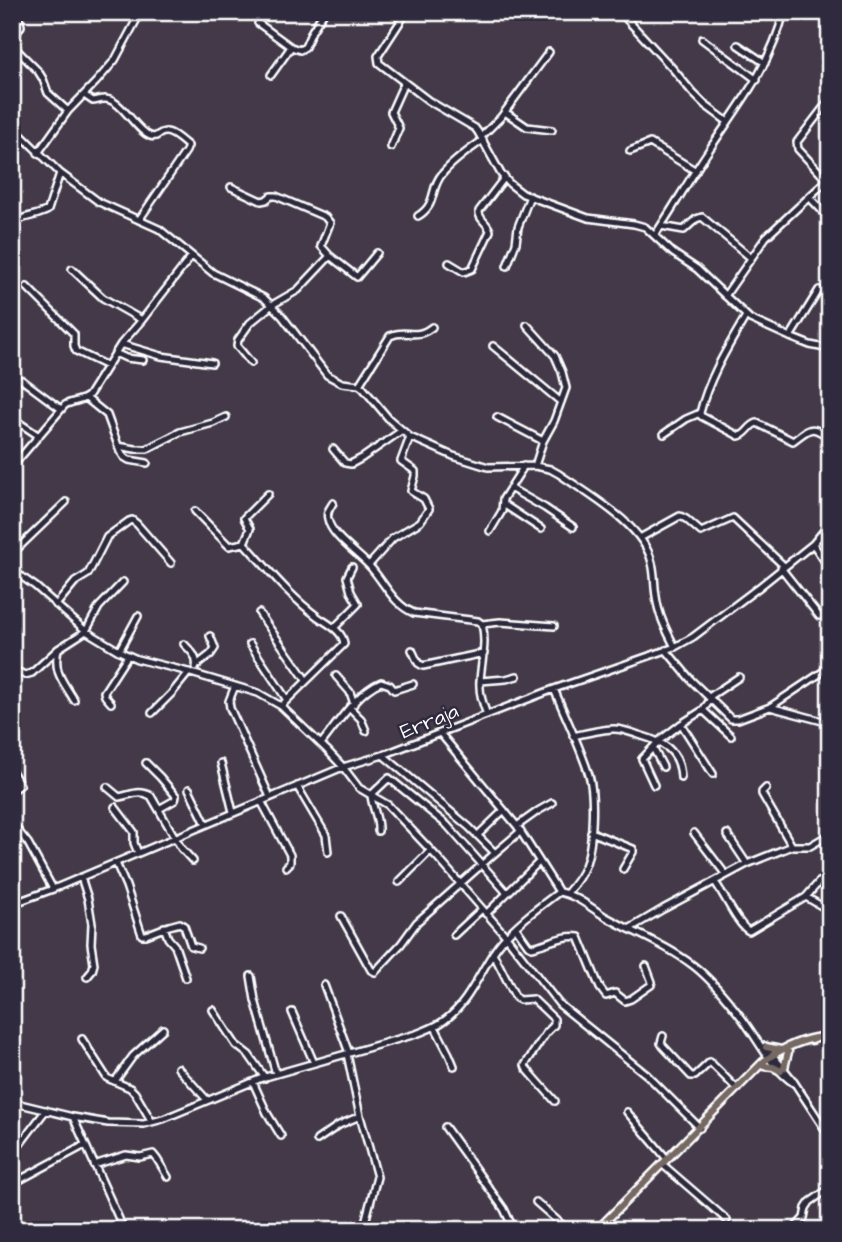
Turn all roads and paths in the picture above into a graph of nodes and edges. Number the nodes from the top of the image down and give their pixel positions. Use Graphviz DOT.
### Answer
graph roads {
  1 [pos="138,12"];
  2 [pos="324,12"];
  3 [pos="405,12"];
  4 [pos="620,12"];
  5 [pos="784,12"];
  6 [pos="12,18"];
  7 [pos="258,23"];
  8 [pos="702,39"];
  9 [pos="12,43"];
  10 [pos="738,45"];
  11 [pos="291,47"];
  12 [pos="549,52"];
  13 [pos="765,63"];
  14 [pos="271,75"];
  15 [pos="757,80"];
  16 [pos="404,83"];
  17 [pos="84,95"];
  18 [pos="830,99"];
  19 [pos="68,111"];
  20 [pos="505,113"];
  21 [pos="728,122"];
  22 [pos="12,126"];
  23 [pos="551,130"];
  24 [pos="482,139"];
  25 [pos="391,147"];
  26 [pos="630,151"];
  27 [pos="38,153"];
  28 [pos="696,172"];
  29 [pos="60,173"];
  30 [pos="505,177"];
  31 [pos="828,181"];
  32 [pos="231,187"];
  33 [pos="530,196"];
  34 [pos="809,197"];
  35 [pos="418,216"];
  36 [pos="830,219"];
  37 [pos="139,220"];
  38 [pos="12,223"];
  39 [pos="661,226"];
  40 [pos="655,234"];
  41 [pos="377,253"];
  42 [pos="330,256"];
  43 [pos="191,257"];
  44 [pos="751,258"];
  45 [pos="449,263"];
  46 [pos="506,266"];
  47 [pos="72,269"];
  48 [pos="27,287"];
  49 [pos="819,290"];
  50 [pos="725,296"];
  51 [pos="272,305"];
  52 [pos="746,316"];
  53 [pos="142,320"];
  54 [pos="527,325"];
  55 [pos="432,327"];
  56 [pos="789,337"];
  57 [pos="121,344"];
  58 [pos="493,346"];
  59 [pos="830,349"];
  60 [pos="115,353"];
  61 [pos="143,360"];
  62 [pos="212,363"];
  63 [pos="251,363"];
  64 [pos="107,366"];
  65 [pos="22,380"];
  66 [pos="359,385"];
  67 [pos="86,398"];
  68 [pos="561,402"];
  69 [pos="61,409"];
  70 [pos="700,413"];
  71 [pos="226,417"];
  72 [pos="498,417"];
  73 [pos="12,418"];
  74 [pos="401,431"];
  75 [pos="664,433"];
  76 [pos="39,436"];
  77 [pos="410,437"];
  78 [pos="830,438"];
  79 [pos="542,441"];
  80 [pos="118,446"];
  81 [pos="333,450"];
  82 [pos="147,463"];
  83 [pos="524,466"];
  84 [pos="535,466"];
  85 [pos="12,467"];
  86 [pos="510,488"];
  87 [pos="268,494"];
  88 [pos="66,502"];
  89 [pos="333,503"];
  90 [pos="503,505"];
  91 [pos="195,511"];
  92 [pos="830,523"];
  93 [pos="573,527"];
  94 [pos="541,529"];
  95 [pos="490,531"];
  96 [pos="640,538"];
  97 [pos="244,543"];
  98 [pos="813,544"];
  99 [pos="12,554"];
  100 [pos="171,563"];
  101 [pos="369,565"];
  102 [pos="352,567"];
  103 [pos="783,567"];
  104 [pos="830,569"];
  105 [pos="12,570"];
  106 [pos="123,582"];
  107 [pos="56,605"];
  108 [pos="259,613"];
  109 [pos="138,616"];
  110 [pos="819,616"];
  111 [pos="482,624"];
  112 [pos="554,626"];
  113 [pos="334,628"];
  114 [pos="86,631"];
  115 [pos="210,636"];
  116 [pos="184,644"];
  117 [pos="250,644"];
  118 [pos="674,647"];
  119 [pos="58,649"];
  120 [pos="412,650"];
  121 [pos="666,650"];
  122 [pos="119,651"];
  123 [pos="484,653"];
  124 [pos="128,655"];
  125 [pos="197,665"];
  126 [pos="830,667"];
  127 [pos="12,669"];
  128 [pos="191,673"];
  129 [pos="517,676"];
  130 [pos="336,677"];
  131 [pos="739,677"];
  132 [pos="306,680"];
  133 [pos="480,681"];
  134 [pos="413,684"];
  135 [pos="235,686"];
  136 [pos="554,689"];
  137 [pos="710,698"];
  138 [pos="74,700"];
  139 [pos="287,700"];
  140 [pos="111,703"];
  141 [pos="281,706"];
  142 [pos="352,706"];
  143 [pos="770,707"];
  144 [pos="703,709"];
  145 [pos="152,713"];
  146 [pos="487,715"];
  147 [pos="830,723"];
  148 [pos="681,724"];
  149 [pos="366,731"];
  150 [pos="440,733"];
  151 [pos="573,736"];
  152 [pos="731,736"];
  153 [pos="659,741"];
  154 [pos="320,744"];
  155 [pos="653,748"];
  156 [pos="383,755"];
  157 [pos="146,763"];
  158 [pos="222,763"];
  159 [pos="343,767"];
  160 [pos="663,767"];
  161 [pos="12,771"];
  162 [pos="713,774"];
  163 [pos="681,778"];
  164 [pos="654,785"];
  165 [pos="297,786"];
  166 [pos="107,787"];
  167 [pos="766,788"];
  168 [pos="189,789"];
  169 [pos="12,791"];
  170 [pos="371,795"];
  171 [pos="270,797"];
  172 [pos="261,801"];
  173 [pos="552,803"];
  174 [pos="115,807"];
  175 [pos="159,808"];
  176 [pos="504,810"];
  177 [pos="233,813"];
  178 [pos="456,816"];
  179 [pos="12,823"];
  180 [pos="206,824"];
  181 [pos="447,825"];
  182 [pos="519,829"];
  183 [pos="378,831"];
  184 [pos="591,832"];
  185 [pos="694,833"];
  186 [pos="727,834"];
  187 [pos="830,834"];
  188 [pos="478,835"];
  189 [pos="175,838"];
  190 [pos="792,846"];
  191 [pos="430,851"];
  192 [pos="328,852"];
  193 [pos="138,853"];
  194 [pos="495,853"];
  195 [pos="193,861"];
  196 [pos="539,862"];
  197 [pos="116,863"];
  198 [pos="482,864"];
  199 [pos="747,864"];
  200 [pos="286,867"];
  201 [pos="623,869"];
  202 [pos="726,875"];
  203 [pos="81,877"];
  204 [pos="830,877"];
  205 [pos="715,882"];
  206 [pos="399,883"];
  207 [pos="460,884"];
  208 [pos="53,889"];
  209 [pos="559,892"];
  210 [pos="507,893"];
  211 [pos="567,893"];
  212 [pos="12,896"];
  213 [pos="806,897"];
  214 [pos="15,903"];
  215 [pos="484,911"];
  216 [pos="830,911"];
  217 [pos="341,916"];
  218 [pos="164,927"];
  219 [pos="516,928"];
  220 [pos="629,929"];
  221 [pos="454,935"];
  222 [pos="506,936"];
  223 [pos="200,948"];
  224 [pos="493,953"];
  225 [pos="646,966"];
  226 [pos="251,976"];
  227 [pos="87,977"];
  228 [pos="186,978"];
  229 [pos="324,985"];
  230 [pos="214,1010"];
  231 [pos="292,1012"];
  232 [pos="435,1027"];
  233 [pos="163,1029"];
  234 [pos="830,1032"];
  235 [pos="663,1036"];
  236 [pos="82,1039"];
  237 [pos="765,1048"];
  238 [pos="785,1051"];
  239 [pos="348,1053"];
  240 [pos="769,1060"];
  241 [pos="314,1063"];
  242 [pos="454,1066"];
  243 [pos="178,1068"];
  244 [pos="783,1069"];
  245 [pos="276,1074"];
  246 [pos="265,1077"];
  247 [pos="115,1081"];
  248 [pos="253,1082"];
  249 [pos="737,1089"];
  250 [pos="208,1100"];
  251 [pos="555,1101"];
  252 [pos="12,1102"];
  253 [pos="46,1110"];
  254 [pos="627,1112"];
  255 [pos="360,1116"];
  256 [pos="73,1117"];
  257 [pos="152,1122"];
  258 [pos="445,1127"];
  259 [pos="700,1128"];
  260 [pos="281,1136"];
  261 [pos="830,1137"];
  262 [pos="317,1140"];
  263 [pos="85,1145"];
  264 [pos="17,1148"];
  265 [pos="665,1162"];
  266 [pos="94,1165"];
  267 [pos="168,1177"];
  268 [pos="12,1184"];
  269 [pos="830,1188"];
  270 [pos="536,1202"];
  271 [pos="727,1220"];
  272 [pos="12,1224"];
  273 [pos="14,1230"];
  274 [pos="124,1230"];
  275 [pos="363,1230"];
  276 [pos="514,1230"];
  277 [pos="568,1230"];
  278 [pos="597,1230"];
  279 [pos="793,1230"];
  1 -- 17 [label="street"];
  2 -- 11 [label="street"];
  3 -- 16 [label="street"];
  4 -- 21 [label="street"];
  5 -- 13 [label="street"];
  6 -- 9 [label="street"];
  7 -- 11 [label="street"];
  8 -- 15 [label="street"];
  9 -- 19 [label="street"];
  10 -- 13 [label="street"];
  11 -- 14 [label="street"];
  12 -- 20 [label="street"];
  13 -- 15 [label="street"];
  15 -- 21 [label="street"];
  16 -- 24 [label="street"];
  16 -- 25 [label="street"];
  17 -- 19 [label="street"];
  17 -- 37 [label="street"];
  18 -- 31 [label="street"];
  19 -- 27 [label="street"];
  20 -- 23 [label="street"];
  20 -- 24 [label="street"];
  21 -- 28 [label="street"];
  22 -- 27 [label="street"];
  24 -- 30 [label="street"];
  24 -- 35 [label="street"];
  26 -- 28 [label="street"];
  27 -- 29 [label="street"];
  28 -- 39 [label="street"];
  29 -- 37 [label="street"];
  29 -- 38 [label="street"];
  30 -- 33 [label="street"];
  30 -- 45 [label="street"];
  31 -- 34 [label="street"];
  32 -- 42 [label="street"];
  33 -- 40 [label="street"];
  33 -- 46 [label="street"];
  34 -- 36 [label="street"];
  34 -- 44 [label="street"];
  37 -- 43 [label="street"];
  39 -- 40 [label="street"];
  39 -- 44 [label="street"];
  40 -- 50 [label="street"];
  41 -- 42 [label="street"];
  42 -- 51 [label="street"];
  43 -- 51 [label="street"];
  43 -- 53 [label="street"];
  44 -- 50 [label="street"];
  47 -- 53 [label="street"];
  48 -- 64 [label="street"];
  49 -- 56 [label="street"];
  50 -- 52 [label="street"];
  51 -- 63 [label="street"];
  51 -- 66 [label="street"];
  52 -- 56 [label="street"];
  52 -- 70 [label="street"];
  53 -- 57 [label="street"];
  54 -- 68 [label="street"];
  55 -- 66 [label="street"];
  56 -- 59 [label="street"];
  57 -- 60 [label="street"];
  57 -- 62 [label="street"];
  58 -- 68 [label="street"];
  60 -- 61 [label="street"];
  60 -- 64 [label="street"];
  64 -- 67 [label="street"];
  65 -- 69 [label="street"];
  66 -- 74 [label="street"];
  67 -- 69 [label="street"];
  67 -- 80 [label="street"];
  68 -- 79 [label="street"];
  69 -- 76 [label="street"];
  70 -- 75 [label="street"];
  70 -- 78 [label="street"];
  71 -- 80 [label="street"];
  72 -- 79 [label="street"];
  73 -- 76 [label="street"];
  74 -- 77 [label="street"];
  74 -- 81 [label="street"];
  76 -- 85 [label="street"];
  77 -- 83 [label="street"];
  77 -- 101 [label="street"];
  79 -- 84 [label="street"];
  80 -- 82 [label="street"];
  83 -- 84 [label="street"];
  83 -- 86 [label="street"];
  84 -- 96 [label="street"];
  86 -- 90 [label="street"];
  86 -- 93 [label="street"];
  87 -- 97 [label="street"];
  88 -- 99 [label="street"];
  89 -- 101 [label="street"];
  90 -- 94 [label="street"];
  90 -- 95 [label="street"];
  91 -- 97 [label="street"];
  92 -- 98 [label="street, Erraja"];
  96 -- 103 [label="street"];
  96 -- 118 [label="street"];
  97 -- 113 [label="street"];
  98 -- 103 [label="street, Erraja"];
  98 -- 104 [label="street"];
  100 -- 107 [label="street"];
  101 -- 111 [label="street"];
  102 -- 113 [label="street"];
  103 -- 110 [label="street"];
  103 -- 118 [label="street, Erraja"];
  105 -- 107 [label="street"];
  106 -- 114 [label="street"];
  107 -- 114 [label="street"];
  108 -- 132 [label="street"];
  109 -- 122 [label="street"];
  111 -- 112 [label="street"];
  111 -- 123 [label="street"];
  113 -- 132 [label="street"];
  114 -- 119 [label="street"];
  114 -- 122 [label="street"];
  115 -- 125 [label="street"];
  116 -- 125 [label="street"];
  117 -- 139 [label="street"];
  118 -- 121 [label="street, Erraja"];
  119 -- 127 [label="street"];
  119 -- 138 [label="street"];
  120 -- 123 [label="street"];
  121 -- 136 [label="street, Erraja"];
  121 -- 137 [label="street"];
  122 -- 124 [label="street"];
  123 -- 133 [label="street"];
  124 -- 128 [label="street"];
  124 -- 140 [label="street"];
  125 -- 128 [label="street"];
  126 -- 143 [label="street"];
  128 -- 135 [label="street"];
  128 -- 145 [label="street"];
  129 -- 133 [label="street"];
  130 -- 142 [label="street"];
  131 -- 137 [label="street"];
  132 -- 139 [label="street"];
  133 -- 146 [label="street"];
  134 -- 142 [label="street"];
  135 -- 141 [label="street"];
  135 -- 171 [label="street"];
  136 -- 146 [label="street, Erraja"];
  136 -- 151 [label="street"];
  137 -- 143 [label="street"];
  137 -- 144 [label="street"];
  139 -- 141 [label="street"];
  141 -- 154 [label="street"];
  142 -- 149 [label="street"];
  142 -- 154 [label="street"];
  143 -- 147 [label="street"];
  144 -- 148 [label="street"];
  144 -- 152 [label="street"];
  146 -- 150 [label="street, Erraja"];
  148 -- 153 [label="street"];
  148 -- 162 [label="street"];
  150 -- 156 [label="street, Erraja"];
  150 -- 176 [label="street"];
  151 -- 153 [label="street"];
  151 -- 184 [label="street"];
  153 -- 155 [label="street"];
  153 -- 163 [label="street"];
  154 -- 159 [label="street"];
  155 -- 160 [label="street"];
  155 -- 164 [label="street"];
  156 -- 159 [label="street, Erraja"];
  156 -- 178 [label="street"];
  157 -- 175 [label="street"];
  158 -- 177 [label="street"];
  159 -- 165 [label="street, Erraja"];
  159 -- 170 [label="street"];
  161 -- 169 [label="street"];
  165 -- 171 [label="street, Erraja"];
  165 -- 192 [label="street"];
  166 -- 175 [label="street"];
  167 -- 190 [label="street"];
  168 -- 180 [label="street"];
  170 -- 181 [label="street"];
  170 -- 183 [label="street"];
  170 -- 191 [label="street"];
  171 -- 172 [label="street, Erraja"];
  172 -- 177 [label="street, Erraja"];
  172 -- 200 [label="street"];
  173 -- 182 [label="street"];
  174 -- 193 [label="street"];
  175 -- 189 [label="street"];
  176 -- 182 [label="street"];
  176 -- 188 [label="street"];
  177 -- 180 [label="street, Erraja"];
  178 -- 181 [label="street"];
  178 -- 188 [label="street"];
  179 -- 208 [label="street"];
  180 -- 189 [label="street, Erraja"];
  181 -- 198 [label="street"];
  182 -- 194 [label="street"];
  182 -- 196 [label="street"];
  184 -- 201 [label="street"];
  184 -- 211 [label="street"];
  185 -- 202 [label="street"];
  186 -- 199 [label="street"];
  187 -- 190 [label="street"];
  188 -- 194 [label="street"];
  189 -- 193 [label="street, Erraja"];
  189 -- 195 [label="street"];
  190 -- 199 [label="street"];
  191 -- 206 [label="street"];
  191 -- 207 [label="street"];
  193 -- 197 [label="street, Erraja"];
  194 -- 198 [label="street"];
  196 -- 209 [label="street"];
  196 -- 210 [label="street"];
  197 -- 203 [label="street, Erraja"];
  197 -- 218 [label="street"];
  198 -- 207 [label="street"];
  198 -- 210 [label="street"];
  199 -- 202 [label="street"];
  202 -- 205 [label="street"];
  203 -- 208 [label="street, Erraja"];
  203 -- 227 [label="street"];
  204 -- 213 [label="street"];
  205 -- 213 [label="street"];
  205 -- 220 [label="street"];
  207 -- 215 [label="street"];
  207 -- 217 [label="street"];
  208 -- 214 [label="street, Erraja"];
  209 -- 211 [label="street"];
  209 -- 219 [label="street"];
  210 -- 215 [label="street"];
  211 -- 220 [label="street"];
  212 -- 214 [label="street"];
  213 -- 216 [label="street"];
  215 -- 221 [label="street"];
  215 -- 222 [label="street"];
  218 -- 223 [label="street"];
  218 -- 228 [label="street"];
  219 -- 222 [label="street"];
  219 -- 225 [label="street"];
  220 -- 237 [label="street"];
  222 -- 224 [label="street"];
  222 -- 259 [label="street"];
  224 -- 232 [label="street"];
  224 -- 251 [label="street"];
  226 -- 245 [label="street"];
  229 -- 239 [label="street"];
  230 -- 246 [label="street"];
  231 -- 241 [label="street"];
  232 -- 239 [label="street"];
  232 -- 242 [label="street"];
  233 -- 247 [label="street"];
  234 -- 238 [label="main road"];
  235 -- 249 [label="street"];
  236 -- 247 [label="street"];
  237 -- 238 [label="main road"];
  237 -- 240 [label="main road"];
  237 -- 240 [label="street"];
  238 -- 240 [label="main road"];
  238 -- 244 [label="main road"];
  239 -- 241 [label="street"];
  239 -- 255 [label="street"];
  240 -- 244 [label="street"];
  240 -- 244 [label="main road"];
  240 -- 249 [label="main road"];
  241 -- 245 [label="street"];
  243 -- 250 [label="street"];
  244 -- 261 [label="street"];
  245 -- 246 [label="street"];
  246 -- 248 [label="street"];
  247 -- 257 [label="street"];
  248 -- 250 [label="street"];
  248 -- 260 [label="street"];
  249 -- 259 [label="main road"];
  250 -- 257 [label="street"];
  252 -- 253 [label="street"];
  253 -- 256 [label="street"];
  253 -- 264 [label="street"];
  254 -- 265 [label="street"];
  255 -- 262 [label="street"];
  255 -- 275 [label="street"];
  256 -- 257 [label="street"];
  256 -- 263 [label="street"];
  258 -- 276 [label="street"];
  259 -- 265 [label="main road"];
  263 -- 266 [label="street"];
  263 -- 268 [label="street"];
  265 -- 271 [label="street"];
  265 -- 278 [label="main road"];
  266 -- 267 [label="street"];
  266 -- 274 [label="street"];
  269 -- 279 [label="street"];
  270 -- 277 [label="street"];
  272 -- 273 [label="street"];
}
